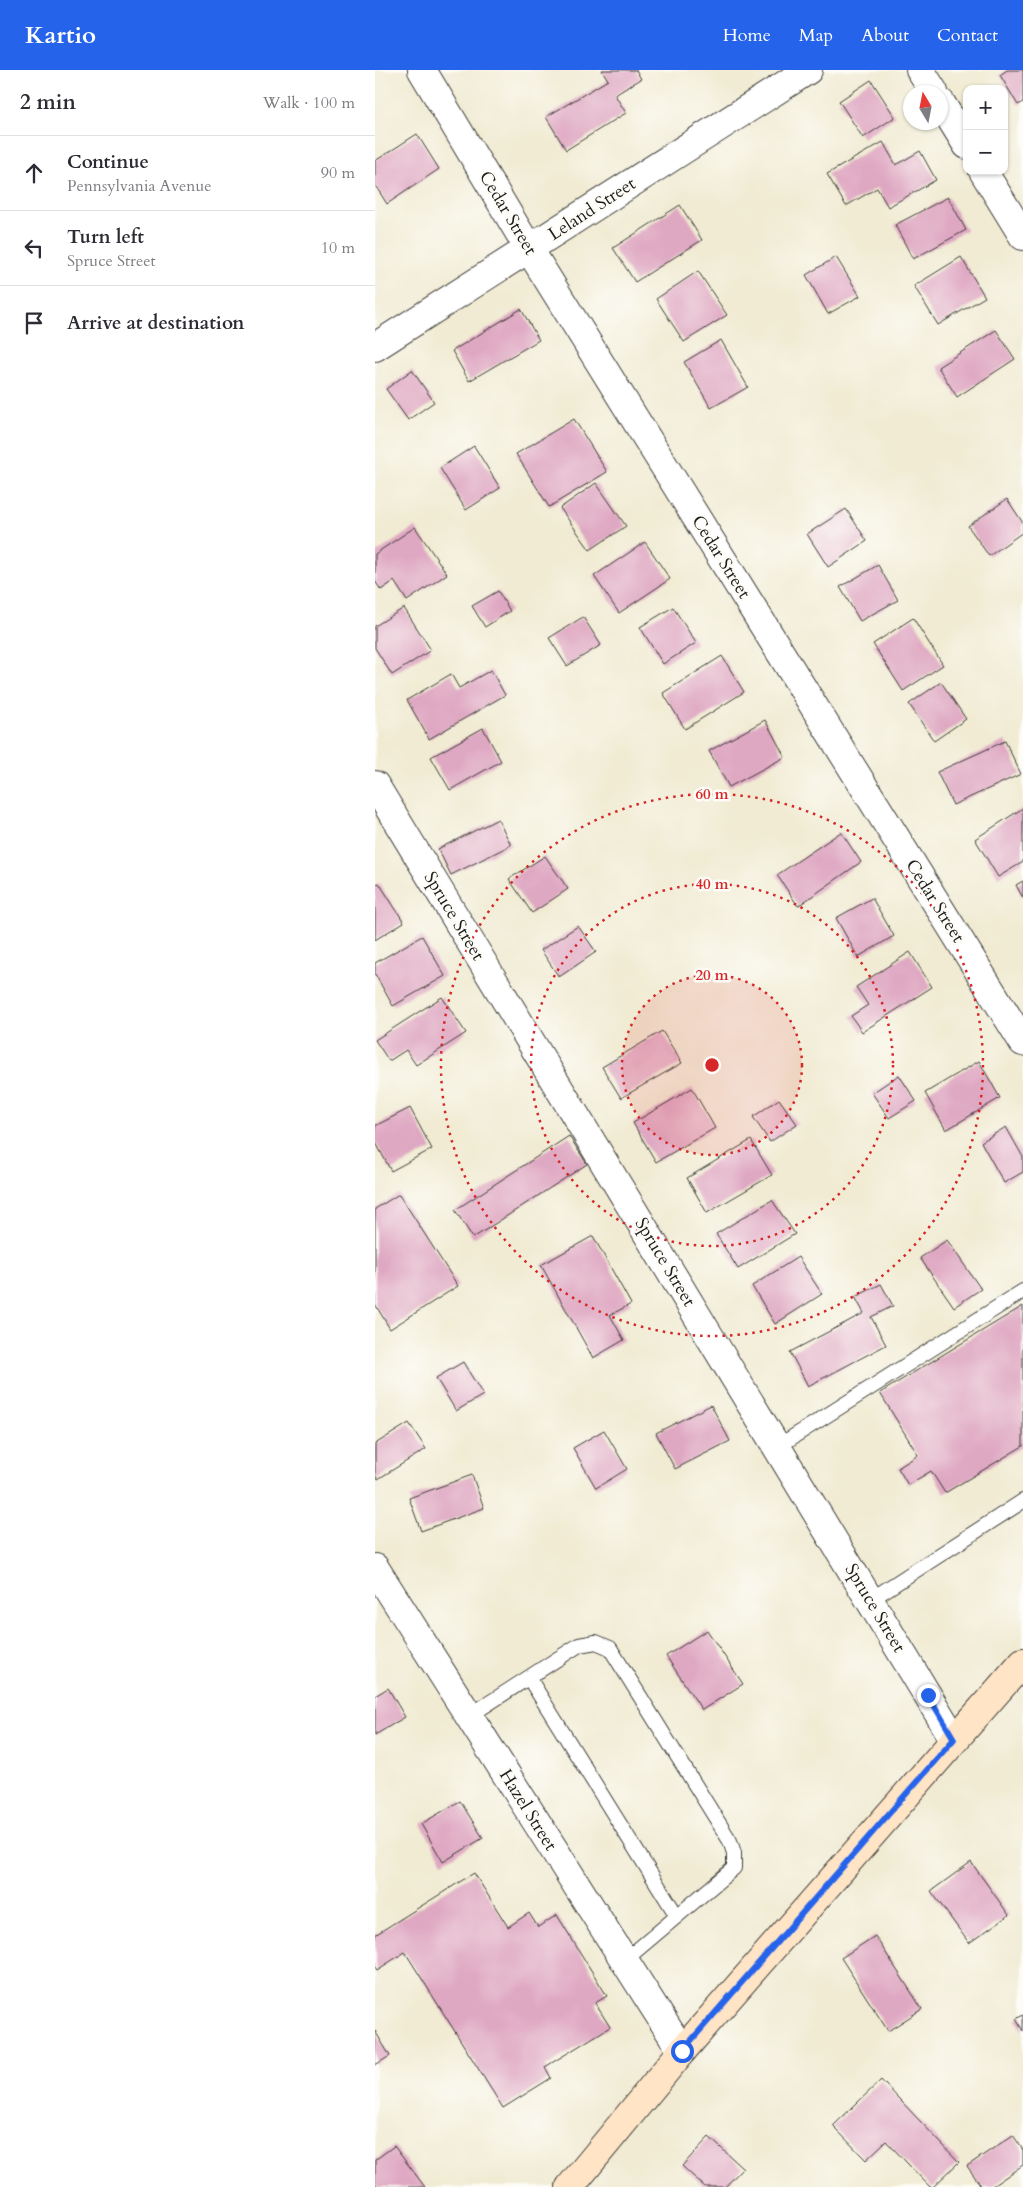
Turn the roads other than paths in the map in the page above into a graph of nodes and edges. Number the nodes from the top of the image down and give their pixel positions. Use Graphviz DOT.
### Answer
graph roads {
  1 [pos="422,70"];
  2 [pos="808,70"];
  3 [pos="920,70"];
  4 [pos="930,85"];
  5 [pos="948,114"];
  6 [pos="963,139"];
  7 [pos="985,175"];
  8 [pos="1023,236"];
  9 [pos="529,249"];
  10 [pos="375,346"];
  11 [pos="375,785"];
  12 [pos="1023,1042"];
  13 [pos="1023,1291"];
  14 [pos="777,1448"];
  15 [pos="1023,1501"];
  16 [pos="375,1568"];
  17 [pos="870,1600"];
  18 [pos="1023,1662"];
  19 [pos="529,1678"];
  20 [pos="469,1716"];
  21 [pos="954,1739"];
  22 [pos="677,1916"];
  23 [pos="625,1961"];
  24 [pos="682,2051"];
  25 [pos="570,2187"];
  1 -- 9 [label="street, Cedar Street"];
  2 -- 9 [label="street, Leland Street"];
  3 -- 4 [label="street"];
  5 -- 6 [label="street"];
  7 -- 8 [label="street"];
  9 -- 10 [label="street, Leland Street"];
  9 -- 12 [label="street, Cedar Street"];
  11 -- 14 [label="street, Spruce Street"];
  13 -- 14 [label="lane"];
  14 -- 17 [label="street, Spruce Street"];
  15 -- 17 [label="lane"];
  16 -- 20 [label="street, Hazel Street"];
  17 -- 21 [label="street, Spruce Street"];
  18 -- 21 [label="main road"];
  19 -- 20 [label="lane"];
  19 -- 22 [label="lane"];
  19 -- 22 [label="lane"];
  20 -- 23 [label="street, Hazel Street"];
  21 -- 24 [label="main road"];
  22 -- 23 [label="lane"];
  23 -- 24 [label="street, Hazel Street"];
  24 -- 25 [label="main road"];
}
